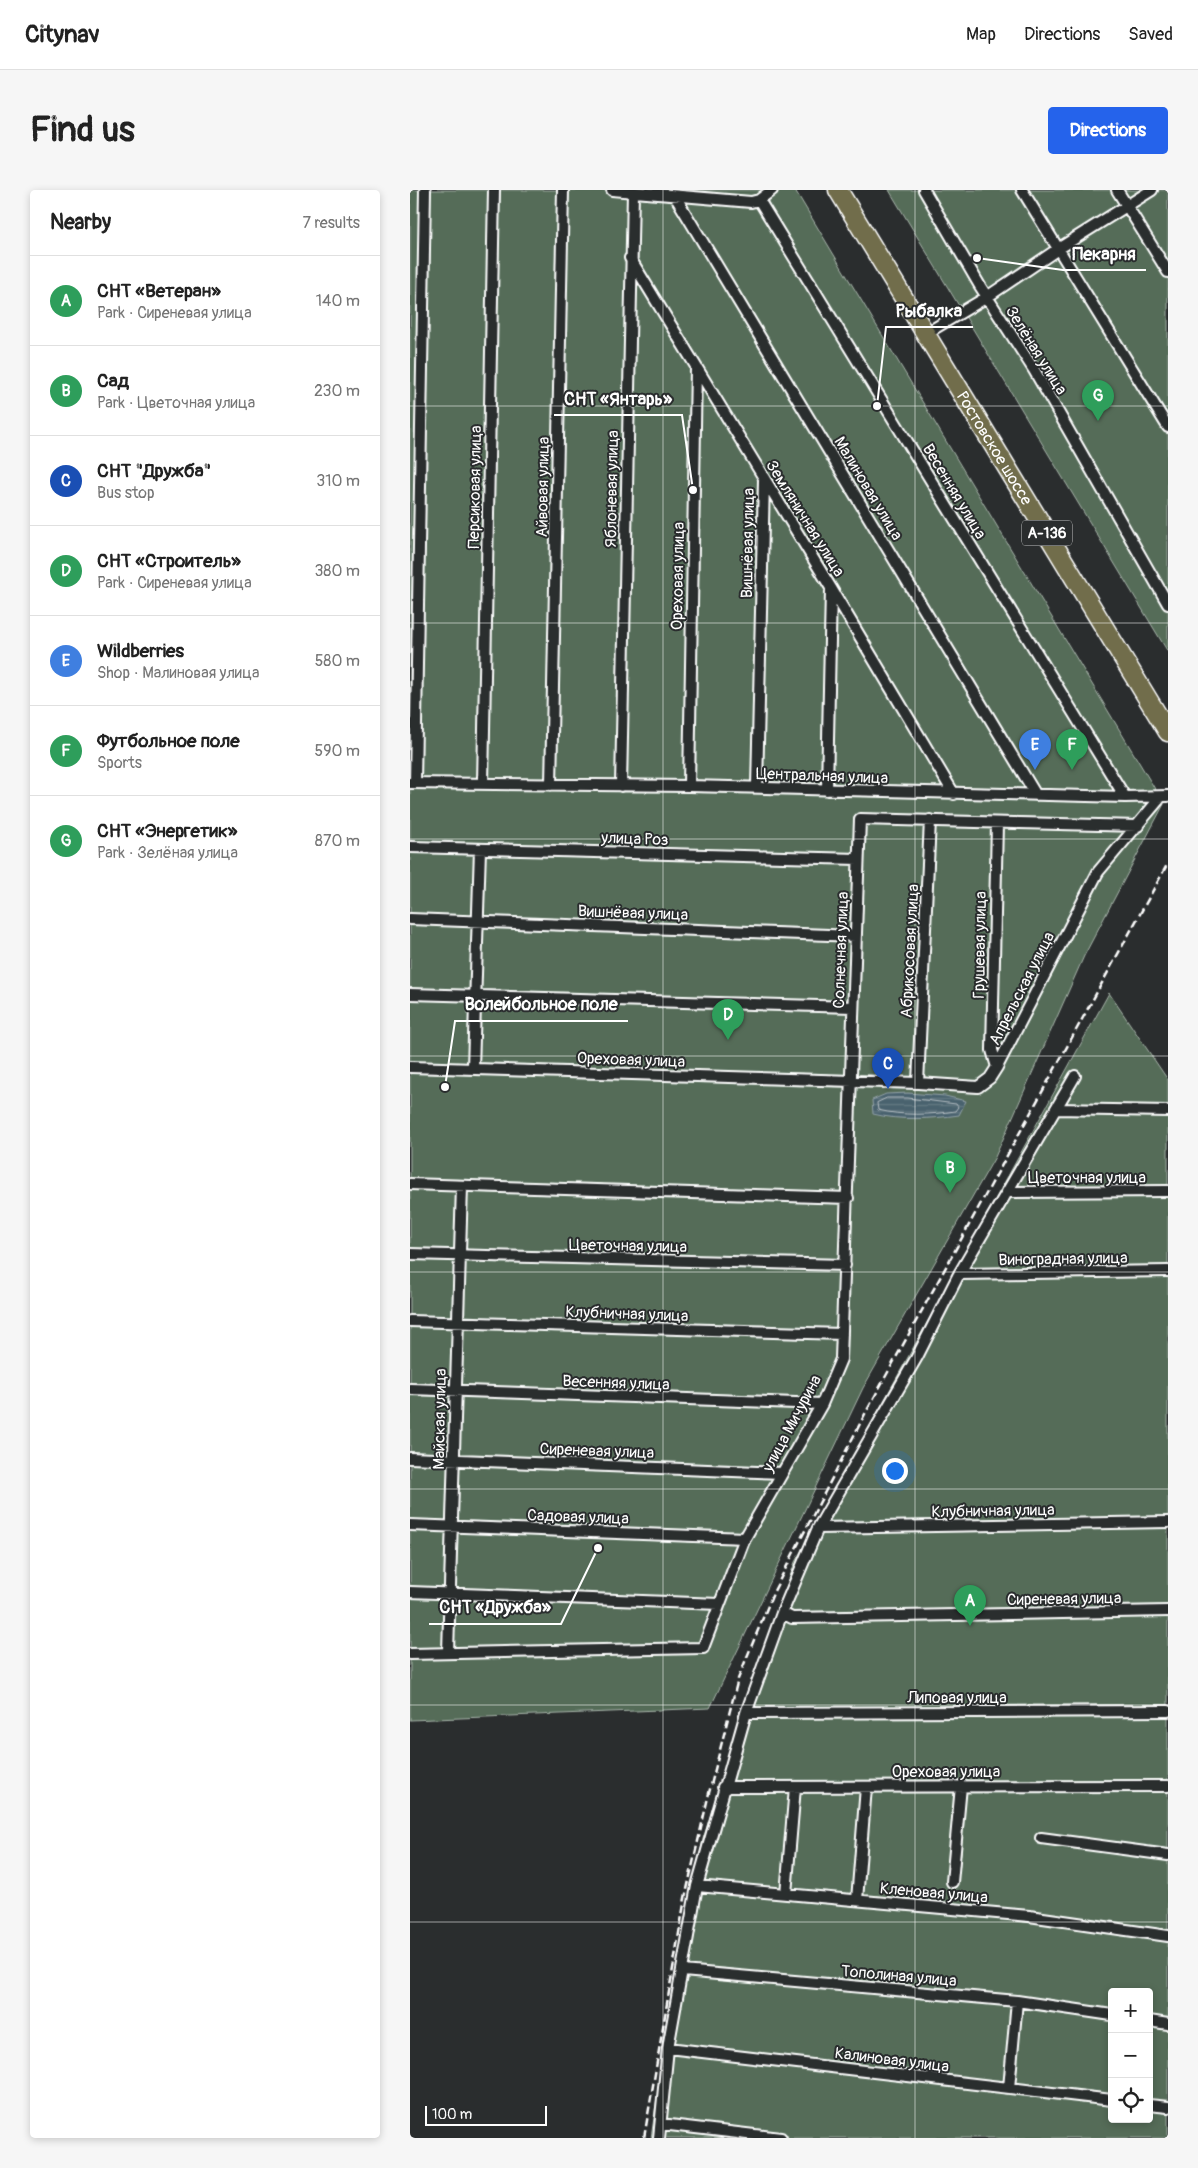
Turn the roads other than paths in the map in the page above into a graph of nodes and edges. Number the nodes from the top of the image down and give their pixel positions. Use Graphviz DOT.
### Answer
graph roads {
  1 [pos="425,190"];
  2 [pos="494,190"];
  3 [pos="563,190"];
  4 [pos="612,190"];
  5 [pos="772,190"];
  6 [pos="838,190"];
  7 [pos="851,190"];
  8 [pos="924,190"];
  9 [pos="1022,190"];
  10 [pos="1117,190"];
  11 [pos="1152,190"];
  12 [pos="633,192"];
  13 [pos="675,196"];
  14 [pos="755,201"];
  15 [pos="1127,207"];
  16 [pos="1058,249"];
  17 [pos="630,258"];
  18 [pos="1168,272"];
  19 [pos="987,297"];
  20 [pos="930,331"];
  21 [pos="696,366"];
  22 [pos="1168,427"];
  23 [pos="764,480"];
  24 [pos="832,588"];
  25 [pos="1168,604"];
  26 [pos="1168,712"];
  27 [pos="1168,732"];
  28 [pos="412,783"];
  29 [pos="483,784"];
  30 [pos="551,785"];
  31 [pos="621,786"];
  32 [pos="689,786"];
  33 [pos="757,787"];
  34 [pos="827,790"];
  35 [pos="954,794"];
  36 [pos="1036,795"];
  37 [pos="1124,797"];
  38 [pos="1164,797"];
  39 [pos="930,820"];
  40 [pos="997,823"];
  41 [pos="1138,826"];
  42 [pos="410,847"];
  43 [pos="480,849"];
  44 [pos="858,859"];
  45 [pos="410,919"];
  46 [pos="478,921"];
  47 [pos="855,936"];
  48 [pos="410,994"];
  49 [pos="474,996"];
  50 [pos="853,1007"];
  51 [pos="410,1067"];
  52 [pos="997,1067"];
  53 [pos="473,1068"];
  54 [pos="1075,1076"];
  55 [pos="851,1081"];
  56 [pos="918,1084"];
  57 [pos="1056,1109"];
  58 [pos="1168,1111"];
  59 [pos="410,1184"];
  60 [pos="462,1186"];
  61 [pos="1168,1191"];
  62 [pos="1007,1192"];
  63 [pos="848,1198"];
  64 [pos="410,1254"];
  65 [pos="459,1255"];
  66 [pos="845,1265"];
  67 [pos="1168,1271"];
  68 [pos="959,1274"];
  69 [pos="410,1321"];
  70 [pos="456,1323"];
  71 [pos="842,1334"];
  72 [pos="410,1389"];
  73 [pos="454,1391"];
  74 [pos="822,1404"];
  75 [pos="410,1458"];
  76 [pos="453,1460"];
  77 [pos="782,1473"];
  78 [pos="1168,1522"];
  79 [pos="410,1525"];
  80 [pos="451,1526"];
  81 [pos="818,1528"];
  82 [pos="745,1538"];
  83 [pos="410,1592"];
  84 [pos="448,1594"];
  85 [pos="719,1604"];
  86 [pos="1168,1611"];
  87 [pos="782,1613"];
  88 [pos="448,1652"];
  89 [pos="410,1654"];
  90 [pos="1168,1711"];
  91 [pos="746,1713"];
  92 [pos="866,1786"];
  93 [pos="961,1786"];
  94 [pos="1168,1786"];
  95 [pos="723,1787"];
  96 [pos="795,1787"];
  97 [pos="1041,1838"];
  98 [pos="1168,1855"];
  99 [pos="952,1882"];
  100 [pos="697,1886"];
  101 [pos="786,1894"];
  102 [pos="857,1900"];
  103 [pos="1168,1936"];
  104 [pos="683,1971"];
  105 [pos="1017,2001"];
  106 [pos="1108,2015"];
  107 [pos="1153,2022"];
  108 [pos="1168,2024"];
  109 [pos="668,2048"];
  110 [pos="1009,2088"];
  111 [pos="1108,2100"];
  112 [pos="1153,2105"];
  113 [pos="1168,2107"];
  114 [pos="661,2124"];
  115 [pos="659,2138"];
  116 [pos="781,2138"];
  1 -- 28 [label="street"];
  2 -- 29 [label="street, Персиковая улица"];
  3 -- 30 [label="street, Айвовая улица"];
  4 -- 12 [label="street"];
  5 -- 14 [label="street"];
  6 -- 20 [label="highway, Ростовское шоссе / А-136"];
  7 -- 20 [label="highway, Ростовское шоссе / А-136"];
  8 -- 19 [label="street, Зелёная улица"];
  9 -- 16 [label="street"];
  10 -- 15 [label="street"];
  11 -- 15 [label="street"];
  12 -- 13 [label="street"];
  12 -- 17 [label="street, Яблоневая улица"];
  13 -- 14 [label="street"];
  13 -- 36 [label="street, Малиновая улица"];
  14 -- 37 [label="street, Весенняя улица"];
  15 -- 16 [label="street"];
  15 -- 18 [label="street"];
  16 -- 19 [label="street"];
  16 -- 22 [label="street"];
  17 -- 21 [label="street, Земляничная улица"];
  17 -- 31 [label="street, Яблоневая улица"];
  19 -- 20 [label="street"];
  19 -- 25 [label="street, Зелёная улица"];
  20 -- 26 [label="highway, Ростовское шоссе / А-136"];
  20 -- 27 [label="highway, Ростовское шоссе / А-136"];
  21 -- 23 [label="street, Земляничная улица"];
  21 -- 32 [label="street, Ореховая улица"];
  23 -- 24 [label="street, Земляничная улица"];
  23 -- 33 [label="street, Вишнёвая улица"];
  24 -- 34 [label="street"];
  24 -- 35 [label="street, Земляничная улица"];
  28 -- 29 [label="street, Центральная улица"];
  29 -- 30 [label="street, Центральная улица"];
  30 -- 31 [label="street, Центральная улица"];
  31 -- 32 [label="street, Центральная улица"];
  32 -- 33 [label="street, Центральная улица"];
  33 -- 34 [label="street, Центральная улица"];
  34 -- 35 [label="street, Центральная улица"];
  35 -- 36 [label="street, Центральная улица"];
  36 -- 37 [label="street, Центральная улица"];
  37 -- 38 [label="street, Центральная улица"];
  38 -- 41 [label="street, Апрельская улица"];
  39 -- 40 [label="street"];
  39 -- 44 [label="street, Солнечная улица"];
  39 -- 56 [label="street, Абрикосовая улица"];
  40 -- 41 [label="street"];
  40 -- 52 [label="street, Грушевая улица"];
  41 -- 52 [label="street, Апрельская улица"];
  42 -- 43 [label="street, улица Роз"];
  43 -- 44 [label="street, улица Роз"];
  43 -- 46 [label="street"];
  44 -- 47 [label="street, Солнечная улица"];
  45 -- 46 [label="street, Вишнёвая улица"];
  46 -- 47 [label="street, Вишнёвая улица"];
  46 -- 49 [label="street"];
  47 -- 50 [label="street, Солнечная улица"];
  48 -- 49 [label="street"];
  49 -- 50 [label="street"];
  49 -- 53 [label="street"];
  50 -- 55 [label="street, Солнечная улица"];
  51 -- 53 [label="street, Ореховая улица"];
  52 -- 56 [label="street, Апрельская улица"];
  53 -- 55 [label="street, Ореховая улица"];
  54 -- 57 [label="street"];
  55 -- 56 [label="street, Апрельская улица"];
  55 -- 63 [label="street, Солнечная улица"];
  57 -- 58 [label="street"];
  57 -- 62 [label="street"];
  59 -- 60 [label="street"];
  60 -- 63 [label="street"];
  60 -- 65 [label="street, Майская улица"];
  61 -- 62 [label="street, Цветочная улица"];
  62 -- 68 [label="street"];
  63 -- 66 [label="street, улица Мичурина"];
  64 -- 65 [label="street, Цветочная улица"];
  65 -- 66 [label="street, Цветочная улица"];
  65 -- 70 [label="street, Майская улица"];
  66 -- 71 [label="street, улица Мичурина"];
  67 -- 68 [label="street, Виноградная улица"];
  68 -- 81 [label="street"];
  69 -- 70 [label="street, Клубничная улица"];
  70 -- 71 [label="street, Клубничная улица"];
  70 -- 73 [label="street, Майская улица"];
  71 -- 74 [label="street, улица Мичурина"];
  72 -- 73 [label="street, Весенняя улица"];
  73 -- 74 [label="street, Весенняя улица"];
  73 -- 76 [label="street, Майская улица"];
  74 -- 77 [label="street, улица Мичурина"];
  75 -- 76 [label="street, Сиреневая улица"];
  76 -- 77 [label="street, Сиреневая улица"];
  76 -- 80 [label="street, Майская улица"];
  77 -- 82 [label="street, улица Мичурина"];
  78 -- 81 [label="street, Клубничная улица"];
  79 -- 80 [label="street, Садовая улица"];
  80 -- 82 [label="street, Садовая улица"];
  80 -- 84 [label="street, Майская улица"];
  81 -- 87 [label="street"];
  82 -- 85 [label="street, улица Мичурина"];
  83 -- 84 [label="street"];
  84 -- 85 [label="street"];
  84 -- 88 [label="street, Майская улица"];
  85 -- 88 [label="street, улица Мичурина"];
  86 -- 87 [label="street, Сиреневая улица"];
  87 -- 91 [label="street"];
  88 -- 89 [label="street"];
  90 -- 91 [label="street, Липовая улица"];
  91 -- 95 [label="street"];
  92 -- 93 [label="street, Ореховая улица"];
  92 -- 96 [label="street, Ореховая улица"];
  92 -- 102 [label="street"];
  93 -- 94 [label="street, Ореховая улица"];
  93 -- 99 [label="street"];
  95 -- 96 [label="street, Ореховая улица"];
  95 -- 100 [label="street"];
  96 -- 101 [label="street"];
  97 -- 98 [label="street"];
  100 -- 101 [label="street, Кленовая улица"];
  100 -- 104 [label="street"];
  101 -- 102 [label="street, Кленовая улица"];
  102 -- 103 [label="street, Кленовая улица"];
  104 -- 105 [label="street, Тополиная улица"];
  104 -- 109 [label="street"];
  105 -- 106 [label="street, Тополиная улица"];
  105 -- 110 [label="street"];
  107 -- 108 [label="street"];
  109 -- 110 [label="street, Калиновая улица"];
  109 -- 114 [label="street"];
  110 -- 111 [label="street, Калиновая улица"];
  112 -- 113 [label="street"];
  114 -- 115 [label="street"];
  114 -- 116 [label="street"];
}
